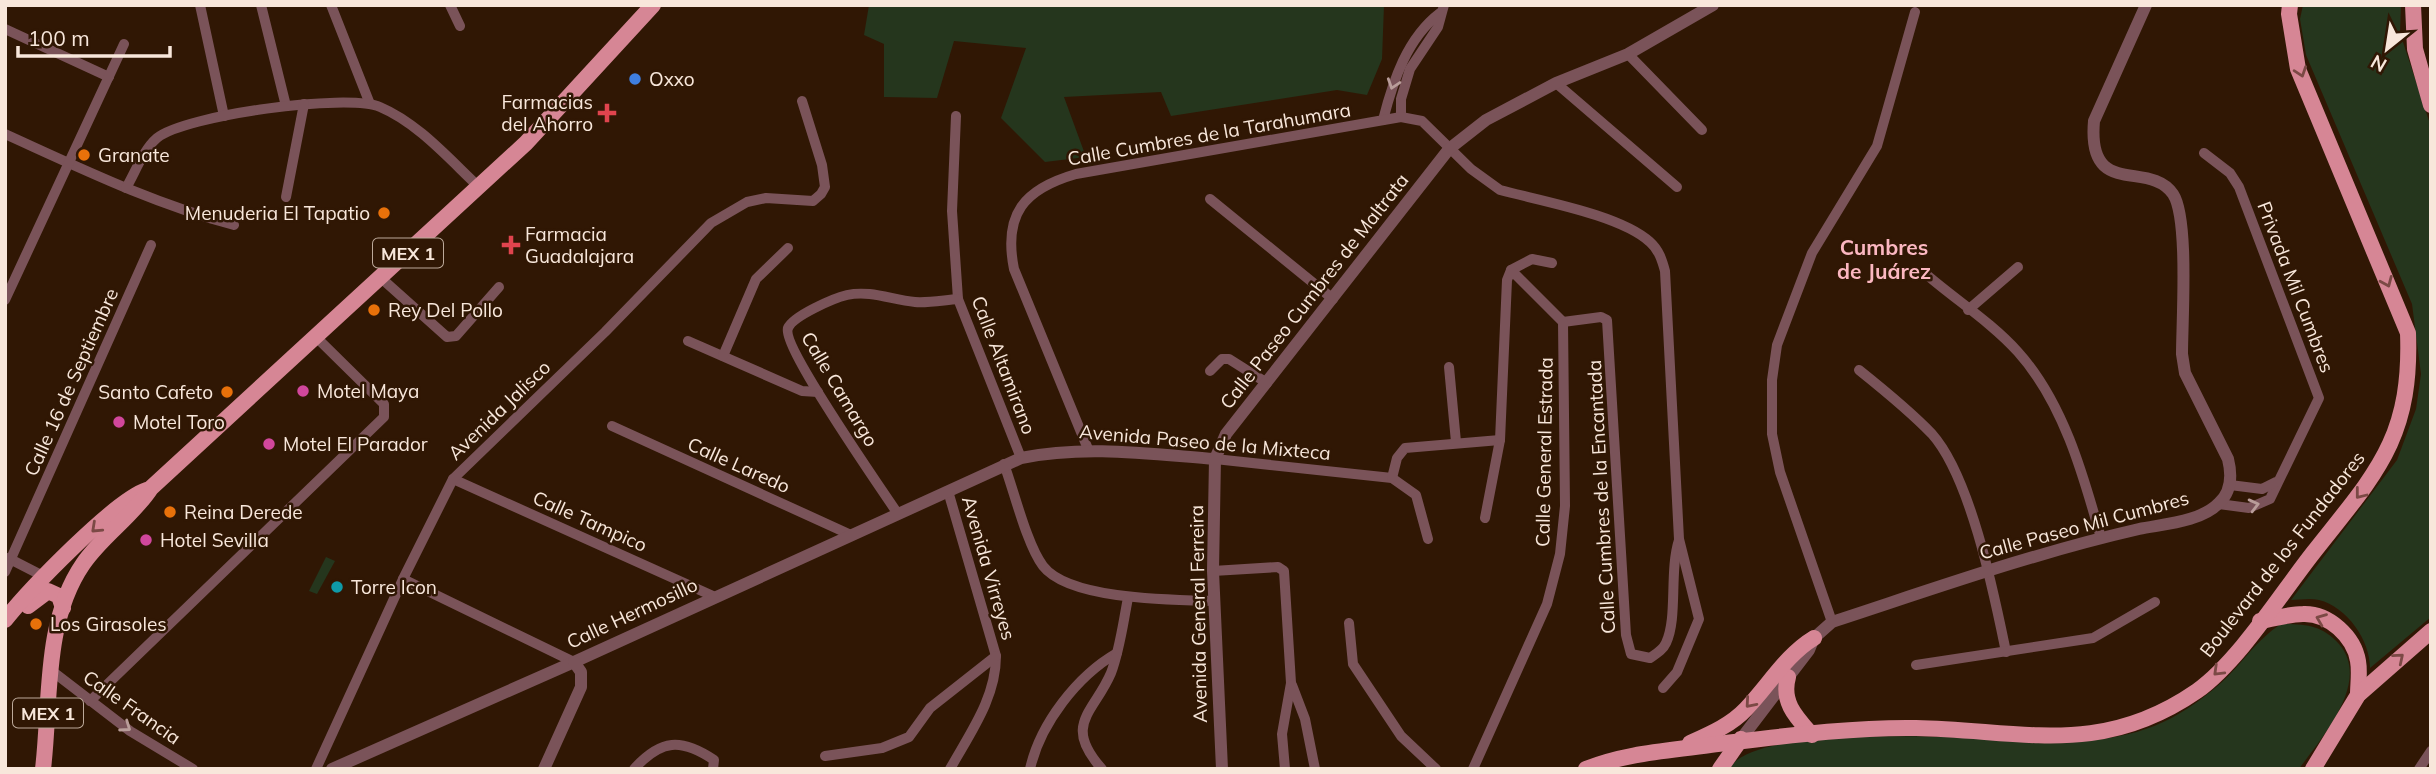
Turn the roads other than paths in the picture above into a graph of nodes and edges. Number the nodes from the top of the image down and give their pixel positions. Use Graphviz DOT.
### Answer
graph roads {
  1 [pos="200,5"];
  2 [pos="261,5"];
  3 [pos="331,5"];
  4 [pos="450,5"];
  5 [pos="653,5"];
  6 [pos="1713,5"];
  7 [pos="2146,5"];
  8 [pos="2290,5"];
  9 [pos="2413,5"];
  10 [pos="1442,9"];
  11 [pos="1916,12"];
  12 [pos="460,26"];
  13 [pos="5,29"];
  14 [pos="124,44"];
  15 [pos="1628,54"];
  16 [pos="108,77"];
  17 [pos="2426,80"];
  18 [pos="1556,83"];
  19 [pos="802,101"];
  20 [pos="304,104"];
  21 [pos="370,104"];
  22 [pos="2431,105"];
  23 [pos="286,106"];
  24 [pos="223,116"];
  25 [pos="956,116"];
  26 [pos="1401,117"];
  27 [pos="1384,120"];
  28 [pos="1702,130"];
  29 [pos="5,134"];
  30 [pos="1449,149"];
  31 [pos="2204,153"];
  32 [pos="69,163"];
  33 [pos="479,187"];
  34 [pos="1677,187"];
  35 [pos="126,188"];
  36 [pos="286,197"];
  37 [pos="1210,199"];
  38 [pos="234,225"];
  39 [pos="151,244"];
  40 [pos="788,247"];
  41 [pos="1552,263"];
  42 [pos="2018,267"];
  43 [pos="1510,272"];
  44 [pos="1927,275"];
  45 [pos="381,278"];
  46 [pos="499,287"];
  47 [pos="958,299"];
  48 [pos="1333,299"];
  49 [pos="5,300"];
  50 [pos="1968,310"];
  51 [pos="1563,322"];
  52 [pos="316,337"];
  53 [pos="688,341"];
  54 [pos="723,356"];
  55 [pos="1449,367"];
  56 [pos="1859,370"];
  57 [pos="1210,371"];
  58 [pos="1267,383"];
  59 [pos="818,392"];
  60 [pos="612,426"];
  61 [pos="1500,440"];
  62 [pos="1456,442"];
  63 [pos="1088,449"];
  64 [pos="1021,458"];
  65 [pos="1215,459"];
  66 [pos="1004,464"];
  67 [pos="1392,478"];
  68 [pos="453,479"];
  69 [pos="2276,482"];
  70 [pos="2230,485"];
  71 [pos="150,488"];
  72 [pos="948,491"];
  73 [pos="2219,504"];
  74 [pos="898,514"];
  75 [pos="1485,518"];
  76 [pos="850,535"];
  77 [pos="2101,538"];
  78 [pos="1428,539"];
  79 [pos="1679,539"];
  80 [pos="8,558"];
  81 [pos="1989,570"];
  82 [pos="5,572"];
  83 [pos="1213,572"];
  84 [pos="45,576"];
  85 [pos="403,579"];
  86 [pos="713,596"];
  87 [pos="1128,598"];
  88 [pos="1214,601"];
  89 [pos="2155,602"];
  90 [pos="63,608"];
  91 [pos="9,616"];
  92 [pos="2260,621"];
  93 [pos="1832,622"];
  94 [pos="1349,623"];
  95 [pos="2431,631"];
  96 [pos="1814,638"];
  97 [pos="2006,652"];
  98 [pos="1117,653"];
  99 [pos="996,656"];
  100 [pos="574,662"];
  101 [pos="1916,665"];
  102 [pos="52,671"];
  103 [pos="1788,677"];
  104 [pos="1291,683"];
  105 [pos="1663,688"];
  106 [pos="2358,695"];
  107 [pos="90,701"];
  108 [pos="1812,735"];
  109 [pos="1741,739"];
  110 [pos="1675,750"];
  111 [pos="2431,751"];
  112 [pos="825,756"];
  113 [pos="189,768"];
  114 [pos="43,769"];
  115 [pos="317,769"];
  116 [pos="332,769"];
  117 [pos="544,769"];
  118 [pos="634,769"];
  119 [pos="713,769"];
  120 [pos="950,769"];
  121 [pos="1030,769"];
  122 [pos="1102,769"];
  123 [pos="1222,769"];
  124 [pos="1284,769"];
  125 [pos="1315,769"];
  126 [pos="1436,769"];
  127 [pos="1473,769"];
  128 [pos="1586,769"];
  129 [pos="1720,769"];
  130 [pos="2313,769"];
  131 [pos="2419,769"];
  1 -- 24 [label="street"];
  2 -- 23 [label="street"];
  3 -- 21 [label="street"];
  4 -- 12 [label="street"];
  5 -- 33 [label="main road, MEX 1"];
  6 -- 15 [label="street, Calle Paseo Cumbres de Maltrata"];
  7 -- 70 [label="street"];
  8 -- 92 [label="main road, Boulevard de los Fundadores, one-way"];
  9 -- 17 [label="main road"];
  10 -- 26 [label="street"];
  10 -- 27 [label="street, one-way"];
  11 -- 93 [label="street"];
  13 -- 16 [label="street"];
  14 -- 16 [label="street"];
  15 -- 18 [label="street, Calle Paseo Cumbres de Maltrata"];
  15 -- 28 [label="street"];
  16 -- 32 [label="street"];
  17 -- 22 [label="main road"];
  18 -- 30 [label="street, Calle Paseo Cumbres de Maltrata"];
  18 -- 34 [label="street"];
  19 -- 68 [label="street, Avenida Jalisco"];
  20 -- 21 [label="street"];
  20 -- 23 [label="street"];
  20 -- 36 [label="street"];
  21 -- 33 [label="street"];
  23 -- 24 [label="street"];
  24 -- 35 [label="street"];
  25 -- 47 [label="street, Calle Altamirano"];
  26 -- 27 [label="street, Calle Cumbres de la Tarahumara"];
  26 -- 30 [label="street"];
  27 -- 63 [label="street, Calle Cumbres de la Tarahumara"];
  29 -- 32 [label="street"];
  30 -- 48 [label="street, Calle Paseo Cumbres de Maltrata"];
  30 -- 79 [label="street, Calle Cumbres de la Encantada"];
  31 -- 69 [label="street, Privada Mil Cumbres"];
  32 -- 35 [label="street"];
  32 -- 49 [label="street"];
  33 -- 45 [label="main road, MEX 1"];
  35 -- 38 [label="street"];
  37 -- 48 [label="street"];
  39 -- 80 [label="street, Calle 16 de Septiembre"];
  40 -- 54 [label="street"];
  41 -- 43 [label="street"];
  42 -- 50 [label="street"];
  43 -- 51 [label="street"];
  43 -- 61 [label="street"];
  44 -- 50 [label="street"];
  45 -- 46 [label="street"];
  45 -- 52 [label="main road, MEX 1"];
  47 -- 59 [label="street, Calle Camargo"];
  47 -- 64 [label="street, Calle Altamirano"];
  48 -- 58 [label="street, Calle Paseo Cumbres de Maltrata"];
  50 -- 77 [label="street"];
  51 -- 79 [label="street, Calle Cumbres de la Encantada"];
  51 -- 127 [label="street, Calle General Estrada"];
  52 -- 71 [label="main road, MEX 1"];
  52 -- 107 [label="street"];
  53 -- 54 [label="street"];
  54 -- 59 [label="street"];
  55 -- 62 [label="street"];
  56 -- 81 [label="street"];
  57 -- 58 [label="street"];
  58 -- 65 [label="street, Calle Paseo Cumbres de Maltrata"];
  59 -- 74 [label="street, Calle Camargo"];
  60 -- 76 [label="street, Calle Laredo"];
  61 -- 62 [label="street"];
  61 -- 75 [label="street"];
  62 -- 67 [label="street"];
  63 -- 64 [label="street, Avenida Paseo de la Mixteca"];
  63 -- 65 [label="street, Avenida Paseo de la Mixteca"];
  64 -- 66 [label="street, Avenida Paseo de la Mixteca"];
  65 -- 67 [label="street, Avenida Paseo de la Mixteca"];
  65 -- 83 [label="street, Avenida General Ferreira"];
  66 -- 72 [label="street, Avenida Paseo de la Mixteca"];
  66 -- 87 [label="street"];
  67 -- 78 [label="street"];
  68 -- 85 [label="street, Avenida Jalisco"];
  68 -- 86 [label="street, Calle Tampico"];
  69 -- 70 [label="street"];
  73 -- 69 [label="street, Privada Mil Cumbres, one-way"];
  70 -- 73 [label="street, Calle Paseo Mil Cumbres"];
  71 -- 84 [label="main road, MEX 1, one-way"];
  71 -- 90 [label="main road, MEX 1"];
  72 -- 74 [label="street, Calle Hermosillo"];
  72 -- 99 [label="street, Avenida Virreyes"];
  73 -- 77 [label="street, Calle Paseo Mil Cumbres"];
  74 -- 76 [label="street, Calle Hermosillo"];
  76 -- 86 [label="street, Calle Hermosillo"];
  77 -- 81 [label="street, Calle Paseo Mil Cumbres"];
  79 -- 105 [label="street, Calle Cumbres de la Encantada"];
  80 -- 82 [label="street, Calle 16 de Septiembre"];
  80 -- 84 [label="street"];
  81 -- 93 [label="street, Calle Paseo Mil Cumbres"];
  81 -- 97 [label="street"];
  83 -- 88 [label="street, Avenida General Ferreira"];
  83 -- 104 [label="street"];
  84 -- 91 [label="main road, MEX 1"];
  85 -- 100 [label="street"];
  85 -- 115 [label="street, Avenida Jalisco"];
  86 -- 100 [label="street, Calle Hermosillo"];
  87 -- 88 [label="street"];
  87 -- 98 [label="street"];
  88 -- 123 [label="street, Avenida General Ferreira"];
  89 -- 97 [label="street"];
  90 -- 91 [label="main road"];
  90 -- 102 [label="main road, MEX 1"];
  106 -- 92 [label="main road, one-way"];
  92 -- 108 [label="main road, Boulevard de los Fundadores, one-way"];
  93 -- 96 [label="street, Calle Paseo Mil Cumbres"];
  94 -- 126 [label="street"];
  106 -- 95 [label="main road, one-way"];
  96 -- 103 [label="street, Calle Paseo Mil Cumbres"];
  96 -- 110 [label="main road, one-way"];
  97 -- 101 [label="street"];
  98 -- 121 [label="street"];
  98 -- 122 [label="street"];
  99 -- 112 [label="street"];
  99 -- 120 [label="street, Avenida Virreyes"];
  100 -- 116 [label="street, Calle Hermosillo"];
  100 -- 117 [label="street"];
  102 -- 107 [label="street, Calle Francia"];
  102 -- 114 [label="main road, MEX 1"];
  103 -- 108 [label="main road"];
  103 -- 109 [label="street, Calle Paseo Mil Cumbres"];
  104 -- 124 [label="street"];
  104 -- 125 [label="street"];
  106 -- 130 [label="main road"];
  107 -- 113 [label="street, Calle Francia, one-way"];
  108 -- 109 [label="main road, Boulevard de los Fundadores"];
  109 -- 110 [label="main road, Boulevard de los Fundadores"];
  109 -- 129 [label="main road"];
  110 -- 128 [label="main road, Boulevard de los Fundadores"];
  111 -- 131 [label="street"];
  118 -- 119 [label="street"];
}
